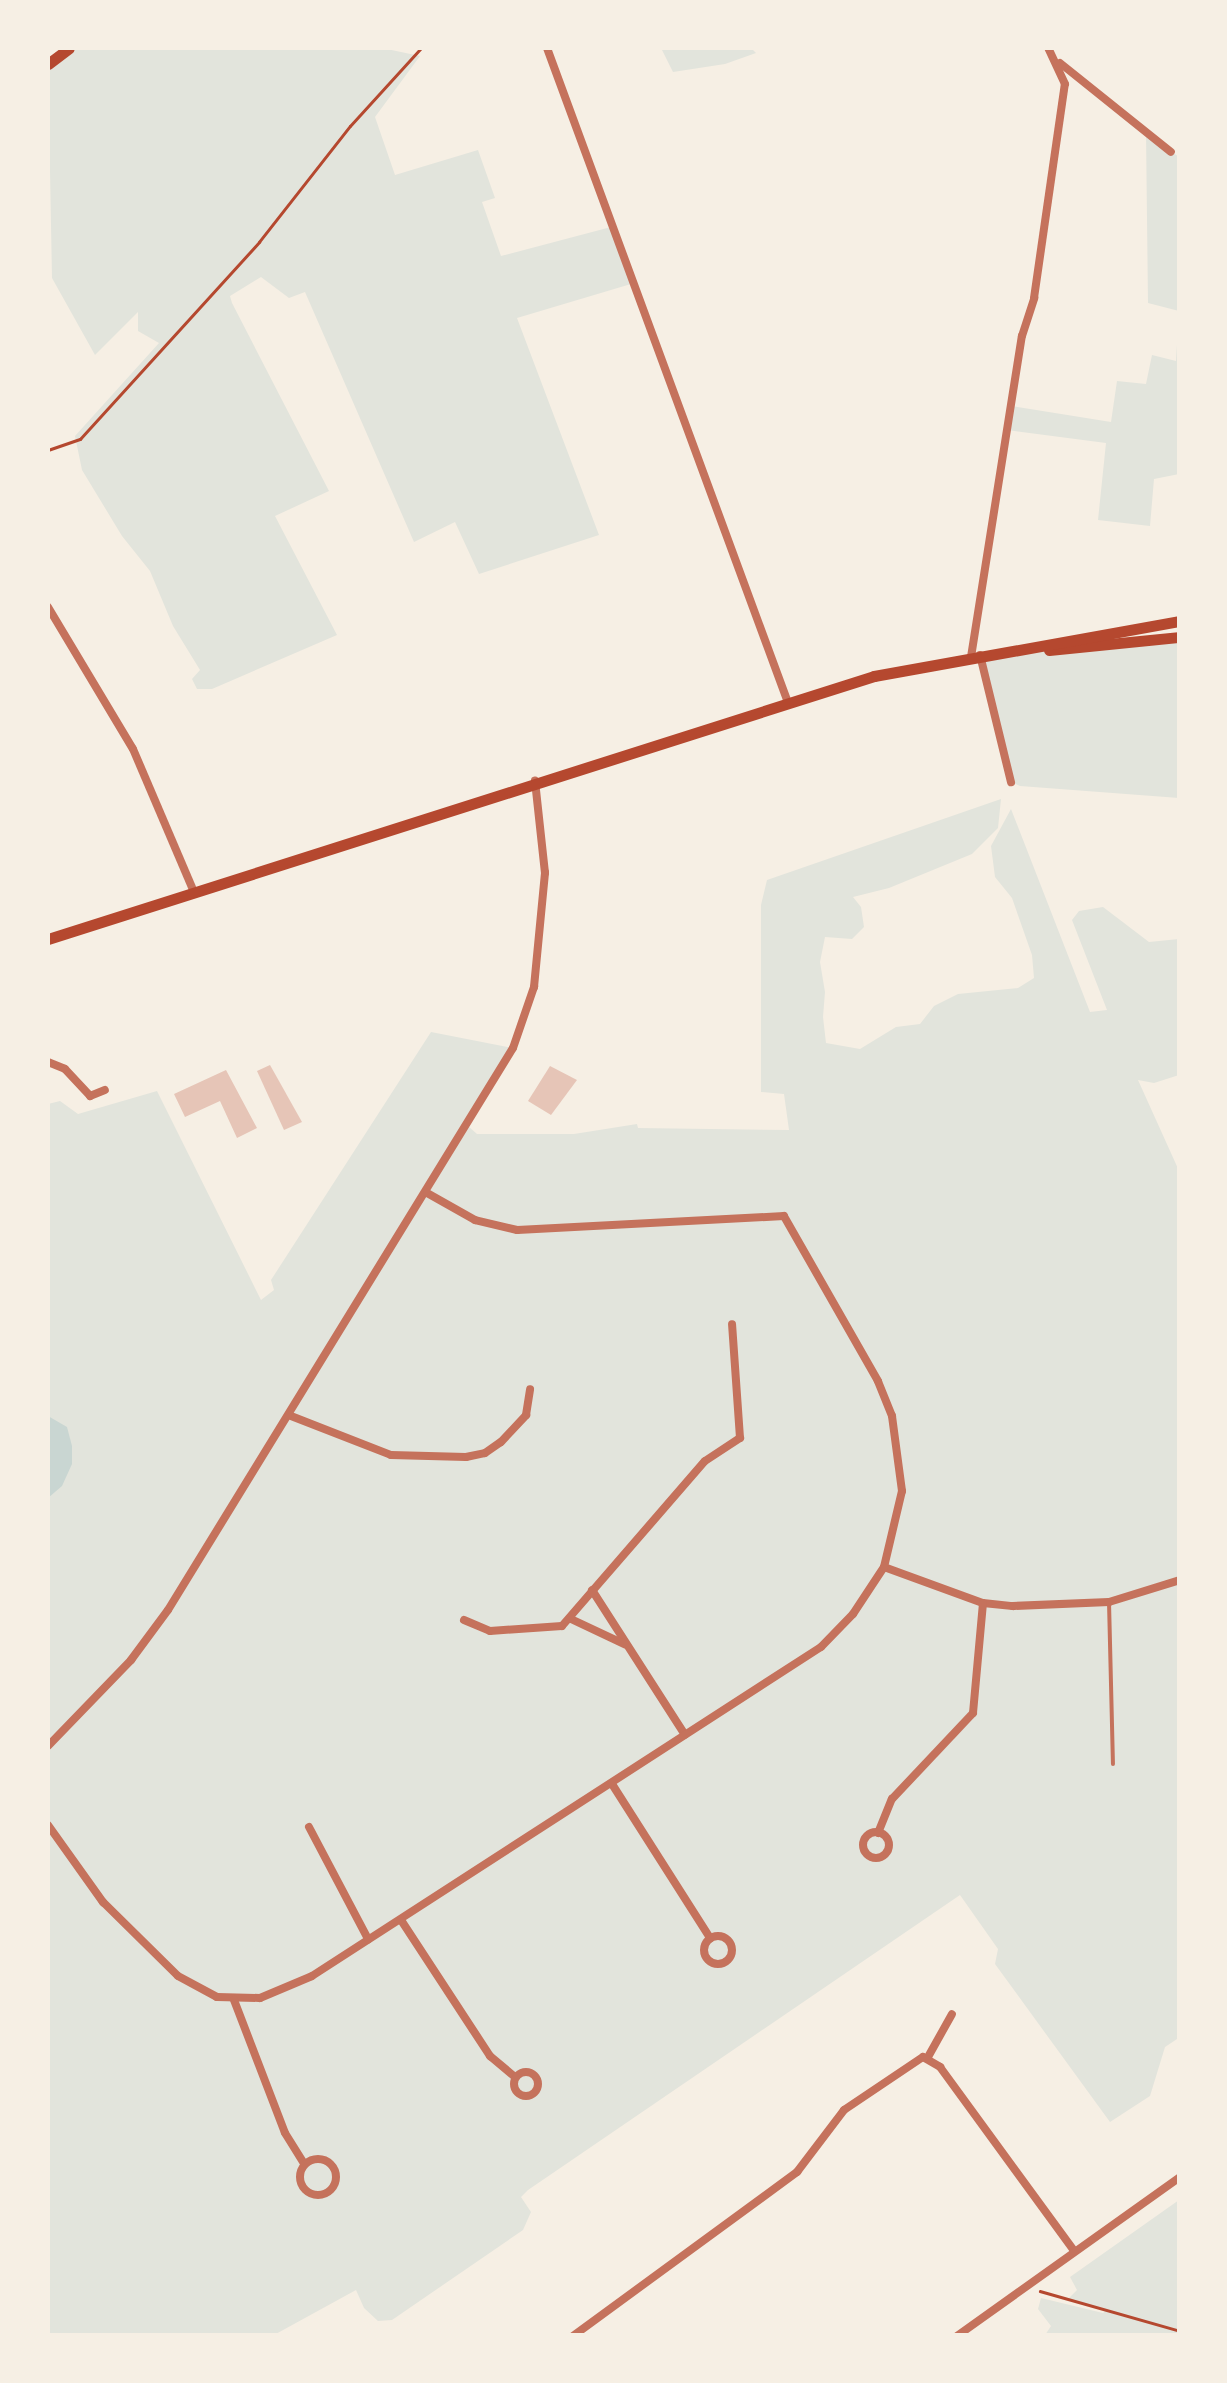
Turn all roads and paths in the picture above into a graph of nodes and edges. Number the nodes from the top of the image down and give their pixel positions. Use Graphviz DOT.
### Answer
graph roads {
  1 [pos="69,48"];
  2 [pos="422,48"];
  3 [pos="547,48"];
  4 [pos="1048,48"];
  5 [pos="1056,60"];
  6 [pos="48,64"];
  7 [pos="1171,152"];
  8 [pos="48,450"];
  9 [pos="48,608"];
  10 [pos="1180,621"];
  11 [pos="1180,637"];
  12 [pos="1015,651"];
  13 [pos="976,656"];
  14 [pos="787,700"];
  15 [pos="535,781"];
  16 [pos="1011,782"];
  17 [pos="194,892"];
  18 [pos="48,938"];
  19 [pos="48,1062"];
  20 [pos="105,1090"];
  21 [pos="427,1193"];
  22 [pos="732,1324"];
  23 [pos="530,1389"];
  24 [pos="291,1416"];
  25 [pos="884,1567"];
  26 [pos="1180,1580"];
  27 [pos="592,1590"];
  28 [pos="983,1602"];
  29 [pos="1109,1602"];
  30 [pos="571,1619"];
  31 [pos="464,1620"];
  32 [pos="624,1644"];
  33 [pos="685,1735"];
  34 [pos="48,1746"];
  35 [pos="1113,1764"];
  36 [pos="612,1784"];
  37 [pos="48,1825"];
  38 [pos="309,1827"];
  39 [pos="878,1833"];
  40 [pos="401,1920"];
  41 [pos="710,1938"];
  42 [pos="368,1939"];
  43 [pos="234,2000"];
  44 [pos="952,2014"];
  45 [pos="928,2057"];
  46 [pos="515,2077"];
  47 [pos="304,2164"];
  48 [pos="1180,2177"];
  49 [pos="1074,2251"];
  50 [pos="1024,2287"];
  51 [pos="1180,2331"];
  52 [pos="574,2336"];
  53 [pos="957,2336"];
  1 -- 6 [label="main road"];
  2 -- 8 [label="path"];
  3 -- 14 [label="street"];
  4 -- 5 [label="street"];
  5 -- 7 [label="street"];
  5 -- 13 [label="street"];
  9 -- 17 [label="street"];
  10 -- 12 [label="main road"];
  11 -- 12 [label="main road"];
  12 -- 13 [label="main road"];
  13 -- 14 [label="main road"];
  13 -- 16 [label="street"];
  14 -- 15 [label="main road"];
  15 -- 17 [label="main road"];
  15 -- 21 [label="street"];
  17 -- 18 [label="main road"];
  19 -- 20 [label="street"];
  21 -- 24 [label="street"];
  21 -- 25 [label="street"];
  22 -- 27 [label="street"];
  23 -- 24 [label="street"];
  24 -- 34 [label="street"];
  25 -- 28 [label="street"];
  25 -- 33 [label="street"];
  26 -- 29 [label="street"];
  27 -- 30 [label="street"];
  27 -- 32 [label="street"];
  28 -- 29 [label="street"];
  28 -- 39 [label="street"];
  29 -- 35 [label="lane"];
  30 -- 31 [label="street"];
  30 -- 32 [label="street"];
  32 -- 33 [label="street"];
  33 -- 36 [label="street"];
  36 -- 40 [label="street"];
  36 -- 41 [label="street"];
  37 -- 43 [label="street"];
  38 -- 42 [label="street"];
  40 -- 42 [label="street"];
  40 -- 46 [label="street"];
  42 -- 43 [label="street"];
  43 -- 47 [label="street"];
  44 -- 45 [label="street"];
  45 -- 49 [label="street"];
  45 -- 52 [label="street"];
  47 -- 47 [label="street"];
  48 -- 49 [label="street"];
  49 -- 50 [label="street"];
  50 -- 51 [label="path"];
  50 -- 53 [label="street"];
}
